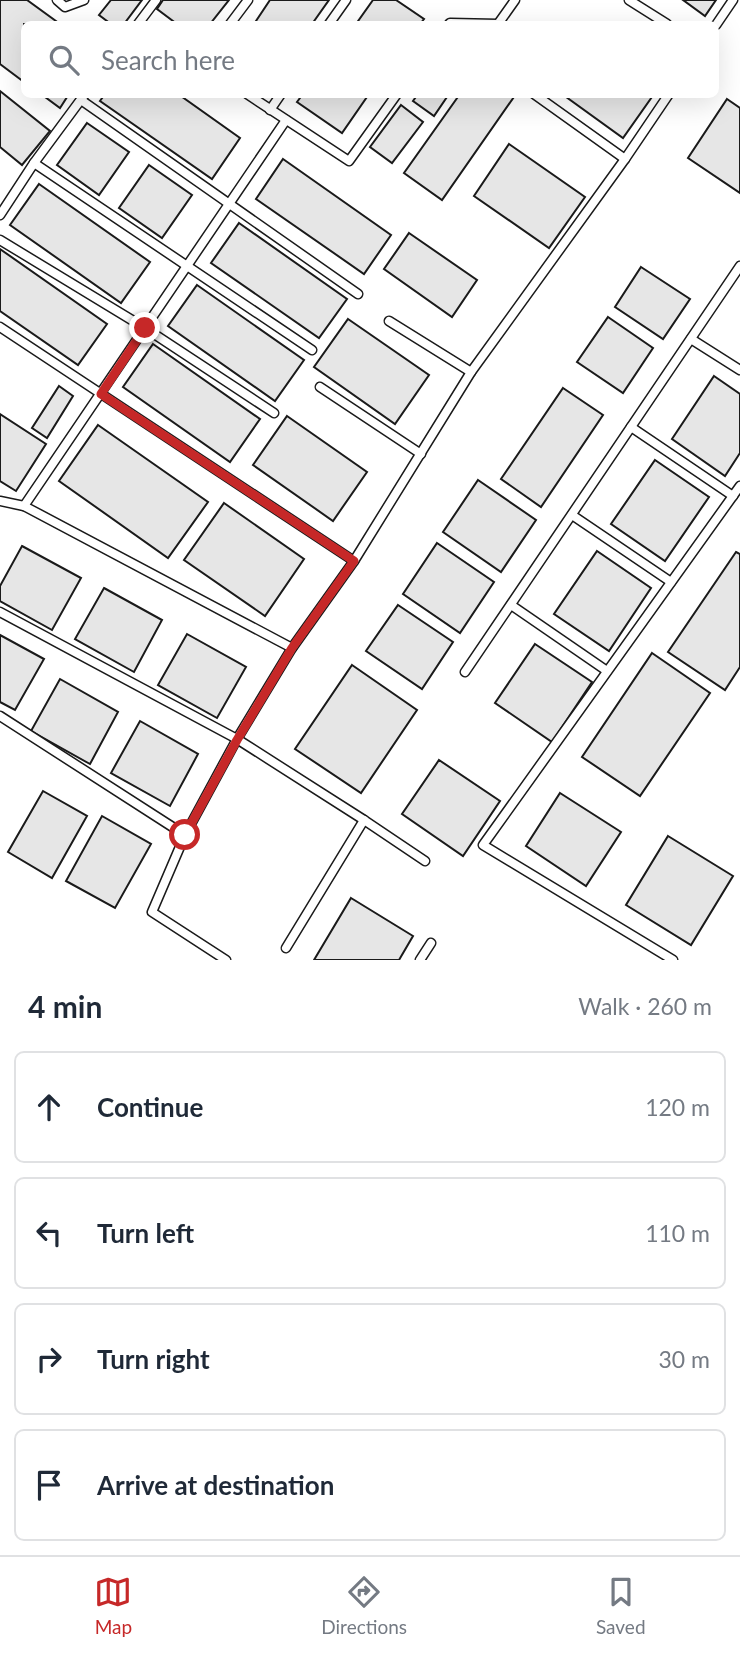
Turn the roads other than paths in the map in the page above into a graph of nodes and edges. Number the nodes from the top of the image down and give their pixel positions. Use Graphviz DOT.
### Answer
graph roads {
  1 [pos="57,0"];
  2 [pos="84,0"];
  3 [pos="156,0"];
  4 [pos="248,0"];
  5 [pos="346,0"];
  6 [pos="514,0"];
  7 [pos="629,0"];
  8 [pos="733,0"];
  9 [pos="142,21"];
  10 [pos="232,21"];
  11 [pos="331,21"];
  12 [pos="499,21"];
  13 [pos="662,21"];
  14 [pos="719,21"];
  15 [pos="82,98"];
  16 [pos="84,98"];
  17 [pos="253,98"];
  18 [pos="278,98"];
  19 [pos="394,98"];
  20 [pos="540,98"];
  21 [pos="666,98"];
  22 [pos="270,110"];
  23 [pos="286,120"];
  24 [pos="625,159"];
  25 [pos="34,163"];
  26 [pos="229,204"];
  27 [pos="0,215"];
  28 [pos="0,240"];
  29 [pos="187,266"];
  30 [pos="740,266"];
  31 [pos="358,294"];
  32 [pos="388,321"];
  33 [pos="0,327"];
  34 [pos="145,328"];
  35 [pos="691,339"];
  36 [pos="312,350"];
  37 [pos="740,370"];
  38 [pos="471,372"];
  39 [pos="320,387"];
  40 [pos="101,394"];
  41 [pos="274,413"];
  42 [pos="631,427"];
  43 [pos="421,454"];
  44 [pos="740,486"];
  45 [pos="733,496"];
  46 [pos="0,501"];
  47 [pos="24,506"];
  48 [pos="572,515"];
  49 [pos="354,561"];
  50 [pos="671,582"];
  51 [pos="511,605"];
  52 [pos="0,612"];
  53 [pos="292,648"];
  54 [pos="607,671"];
  55 [pos="465,672"];
  56 [pos="0,716"];
  57 [pos="237,740"];
  58 [pos="364,820"];
  59 [pos="185,835"];
  60 [pos="425,861"];
  61 [pos="431,943"];
  62 [pos="286,948"];
  63 [pos="226,960"];
  64 [pos="420,960"];
  65 [pos="673,960"];
  1 -- 2 [label="lane"];
  3 -- 9 [label="lane"];
  4 -- 10 [label="lane"];
  5 -- 11 [label="lane"];
  6 -- 12 [label="lane"];
  7 -- 13 [label="lane"];
  8 -- 14 [label="lane"];
  15 -- 25 [label="lane"];
  16 -- 26 [label="lane"];
  17 -- 22 [label="lane"];
  18 -- 22 [label="lane"];
  19 -- 23 [label="lane"];
  20 -- 24 [label="lane"];
  21 -- 24 [label="lane"];
  22 -- 23 [label="lane"];
  23 -- 26 [label="lane"];
  24 -- 38 [label="lane"];
  25 -- 27 [label="lane"];
  25 -- 29 [label="lane"];
  26 -- 29 [label="lane"];
  26 -- 31 [label="lane"];
  28 -- 34 [label="lane"];
  29 -- 34 [label="lane"];
  29 -- 36 [label="lane"];
  30 -- 35 [label="lane"];
  32 -- 38 [label="lane"];
  33 -- 40 [label="lane"];
  34 -- 40 [label="lane"];
  34 -- 41 [label="lane"];
  35 -- 37 [label="lane"];
  35 -- 42 [label="lane"];
  38 -- 43 [label="lane"];
  39 -- 43 [label="lane"];
  40 -- 47 [label="lane"];
  40 -- 49 [label="lane"];
  42 -- 45 [label="lane"];
  42 -- 48 [label="lane"];
  43 -- 49 [label="lane"];
  44 -- 45 [label="lane"];
  45 -- 50 [label="lane"];
  46 -- 47 [label="lane"];
  47 -- 53 [label="lane"];
  48 -- 50 [label="lane"];
  48 -- 51 [label="lane"];
  49 -- 53 [label="lane"];
  50 -- 54 [label="lane"];
  51 -- 54 [label="lane"];
  51 -- 55 [label="lane"];
  52 -- 57 [label="lane"];
  53 -- 57 [label="lane"];
  54 -- 65 [label="lane"];
  56 -- 59 [label="lane"];
  57 -- 58 [label="lane"];
  57 -- 59 [label="lane"];
  58 -- 60 [label="lane"];
  58 -- 62 [label="lane"];
  59 -- 63 [label="lane"];
  61 -- 64 [label="lane"];
}
